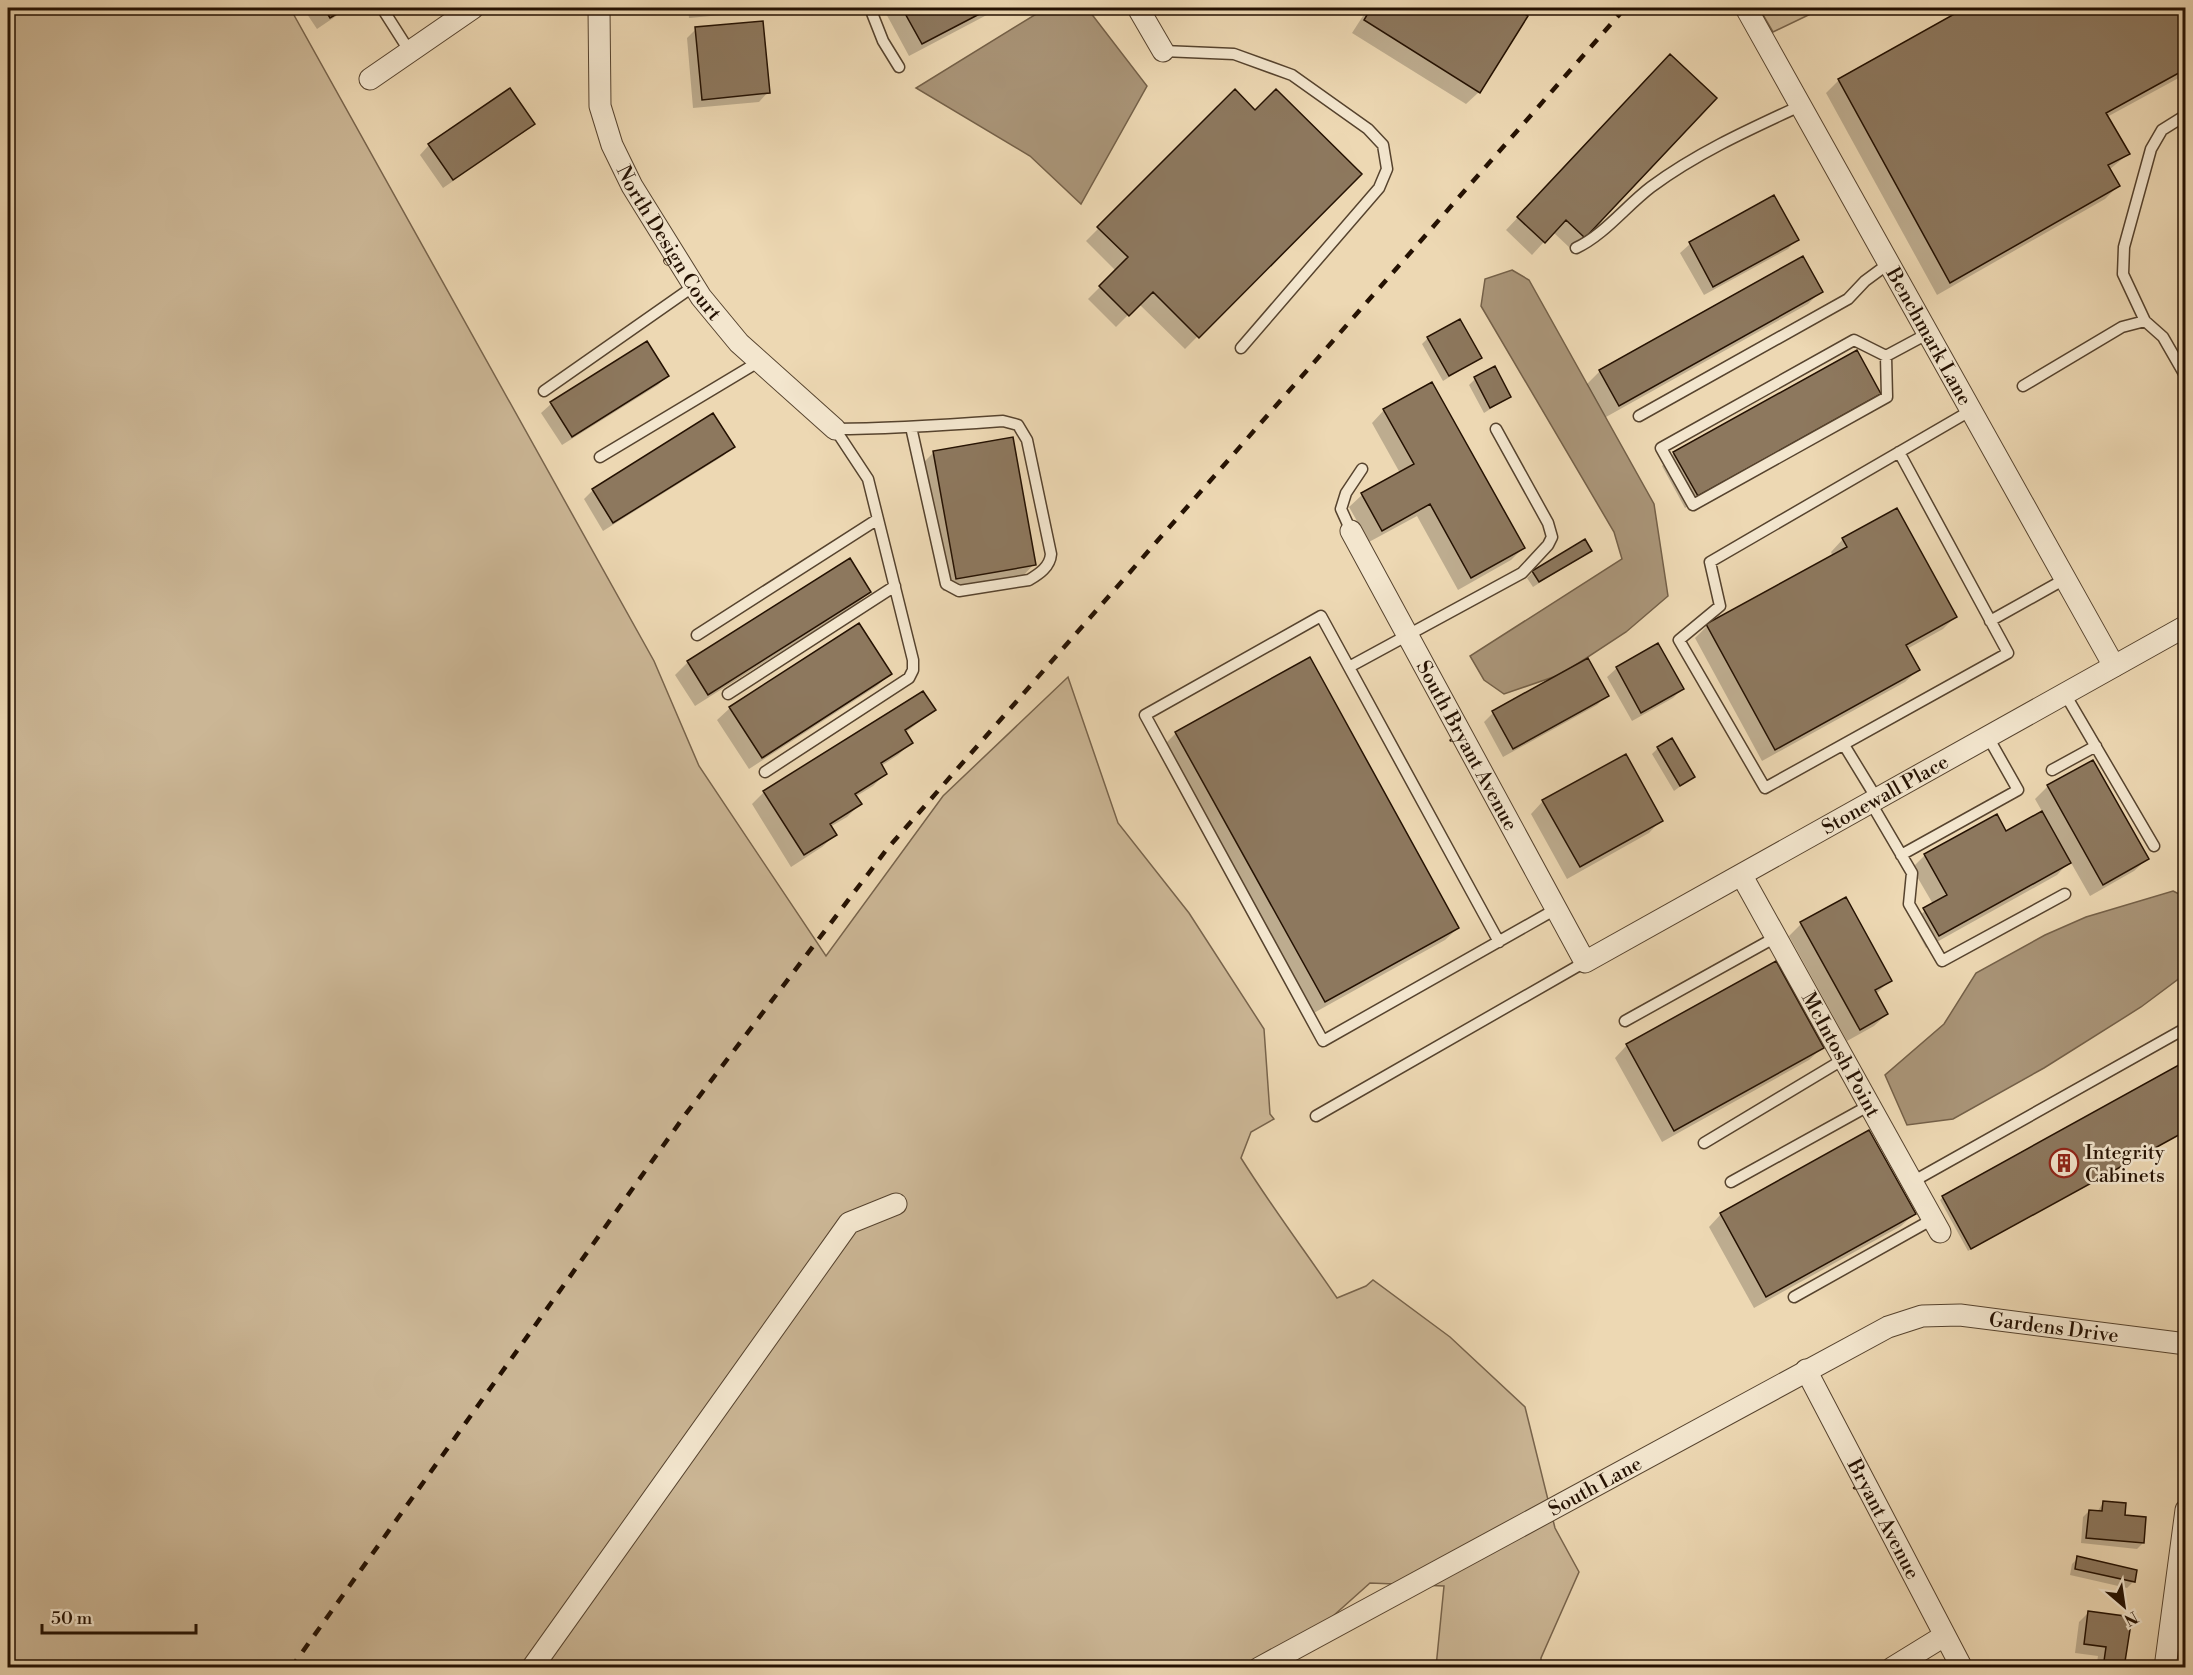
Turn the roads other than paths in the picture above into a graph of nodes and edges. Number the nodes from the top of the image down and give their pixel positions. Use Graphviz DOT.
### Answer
graph roads {
  1 [pos="382,8"];
  2 [pos="472,8"];
  3 [pos="600,8"];
  4 [pos="870,8"];
  5 [pos="1138,8"];
  6 [pos="1746,8"];
  7 [pos="1163,51"];
  8 [pos="410,52"];
  9 [pos="900,67"];
  10 [pos="370,79"];
  11 [pos="1800,106"];
  12 [pos="2186,115"];
  13 [pos="1576,248"];
  14 [pos="1888,264"];
  15 [pos="694,286"];
  16 [pos="2145,321"];
  17 [pos="1927,334"];
  18 [pos="1241,348"];
  19 [pos="1886,356"];
  20 [pos="760,361"];
  21 [pos="2186,377"];
  22 [pos="2023,386"];
  23 [pos="544,391"];
  24 [pos="1970,411"];
  25 [pos="1639,416"];
  26 [pos="911,427"];
  27 [pos="835,429"];
  28 [pos="1496,429"];
  29 [pos="1899,452"];
  30 [pos="600,458"];
  31 [pos="1362,469"];
  32 [pos="878,519"];
  33 [pos="1351,531"];
  34 [pos="2065,579"];
  35 [pos="895,586"];
  36 [pos="1990,621"];
  37 [pos="2186,626"];
  38 [pos="1407,633"];
  39 [pos="697,635"];
  40 [pos="2114,666"];
  41 [pos="1349,667"];
  42 [pos="728,694"];
  43 [pos="2065,694"];
  44 [pos="1988,737"];
  45 [pos="1844,745"];
  46 [pos="2096,746"];
  47 [pos="2052,770"];
  48 [pos="765,772"];
  49 [pos="1874,801"];
  50 [pos="2154,846"];
  51 [pos="1901,855"];
  52 [pos="1742,876"];
  53 [pos="2065,894"];
  54 [pos="1556,909"];
  55 [pos="1776,937"];
  56 [pos="1499,942"];
  57 [pos="1585,962"];
  58 [pos="1625,1021"];
  59 [pos="2186,1028"];
  60 [pos="1844,1059"];
  61 [pos="1870,1105"];
  62 [pos="1316,1116"];
  63 [pos="1704,1143"];
  64 [pos="1731,1182"];
  65 [pos="1912,1182"];
  66 [pos="896,1204"];
  67 [pos="1936,1225"];
  68 [pos="1794,1297"];
  69 [pos="1922,1316"];
  70 [pos="2186,1344"];
  71 [pos="1806,1370"];
  72 [pos="2186,1510"];
  73 [pos="1944,1636"];
  74 [pos="1268,1665"];
  75 [pos="532,1668"];
  76 [pos="1892,1668"];
  77 [pos="1962,1668"];
  78 [pos="2165,1668"];
  1 -- 8 [label="lane"];
  2 -- 8 [label="street"];
  3 -- 15 [label="street, North Design Court"];
  4 -- 9 [label="lane"];
  5 -- 7 [label="street"];
  6 -- 11 [label="street, Benchmark Lane"];
  7 -- 18 [label="lane"];
  8 -- 10 [label="street"];
  11 -- 13 [label="lane"];
  11 -- 14 [label="street, Benchmark Lane"];
  12 -- 16 [label="lane"];
  14 -- 17 [label="street, Benchmark Lane"];
  14 -- 25 [label="lane"];
  15 -- 20 [label="street, North Design Court"];
  15 -- 23 [label="lane"];
  16 -- 21 [label="lane"];
  16 -- 22 [label="lane"];
  17 -- 19 [label="lane"];
  17 -- 24 [label="street, Benchmark Lane"];
  19 -- 19 [label="lane"];
  20 -- 27 [label="street, North Design Court"];
  20 -- 30 [label="lane"];
  24 -- 29 [label="lane"];
  24 -- 34 [label="street, Benchmark Lane"];
  26 -- 26 [label="lane"];
  26 -- 27 [label="lane"];
  27 -- 32 [label="lane"];
  28 -- 38 [label="lane"];
  29 -- 36 [label="lane"];
  29 -- 45 [label="lane"];
  31 -- 33 [label="lane"];
  32 -- 35 [label="lane"];
  32 -- 39 [label="lane"];
  33 -- 38 [label="street, South Bryant Avenue"];
  34 -- 36 [label="lane"];
  34 -- 40 [label="street, Benchmark Lane"];
  35 -- 42 [label="lane"];
  35 -- 48 [label="lane"];
  36 -- 45 [label="lane"];
  37 -- 40 [label="street, Stonewall Place"];
  38 -- 41 [label="lane"];
  38 -- 54 [label="street, South Bryant Avenue"];
  40 -- 43 [label="street, Stonewall Place"];
  41 -- 56 [label="lane"];
  41 -- 56 [label="lane"];
  43 -- 44 [label="street, Stonewall Place"];
  43 -- 46 [label="lane"];
  44 -- 49 [label="street, Stonewall Place"];
  44 -- 51 [label="lane"];
  45 -- 49 [label="lane"];
  46 -- 47 [label="lane"];
  46 -- 50 [label="lane"];
  49 -- 51 [label="lane"];
  49 -- 52 [label="street, Stonewall Place"];
  51 -- 53 [label="lane"];
  52 -- 55 [label="street, McIntosh Point"];
  52 -- 57 [label="street, Stonewall Place"];
  54 -- 56 [label="lane"];
  54 -- 57 [label="street, South Bryant Avenue"];
  55 -- 58 [label="lane"];
  55 -- 60 [label="street, McIntosh Point"];
  57 -- 62 [label="lane"];
  59 -- 65 [label="lane"];
  60 -- 61 [label="street, McIntosh Point"];
  60 -- 63 [label="lane"];
  61 -- 64 [label="lane"];
  61 -- 65 [label="street, McIntosh Point"];
  65 -- 67 [label="street, McIntosh Point"];
  66 -- 75 [label="street"];
  67 -- 68 [label="lane"];
  69 -- 70 [label="street, Gardens Drive"];
  69 -- 71 [label="street, South Lane"];
  71 -- 73 [label="street, Bryant Avenue"];
  71 -- 74 [label="street, South Lane"];
  72 -- 78 [label="street"];
  73 -- 76 [label="street"];
  73 -- 77 [label="street, Bryant Avenue"];
}
